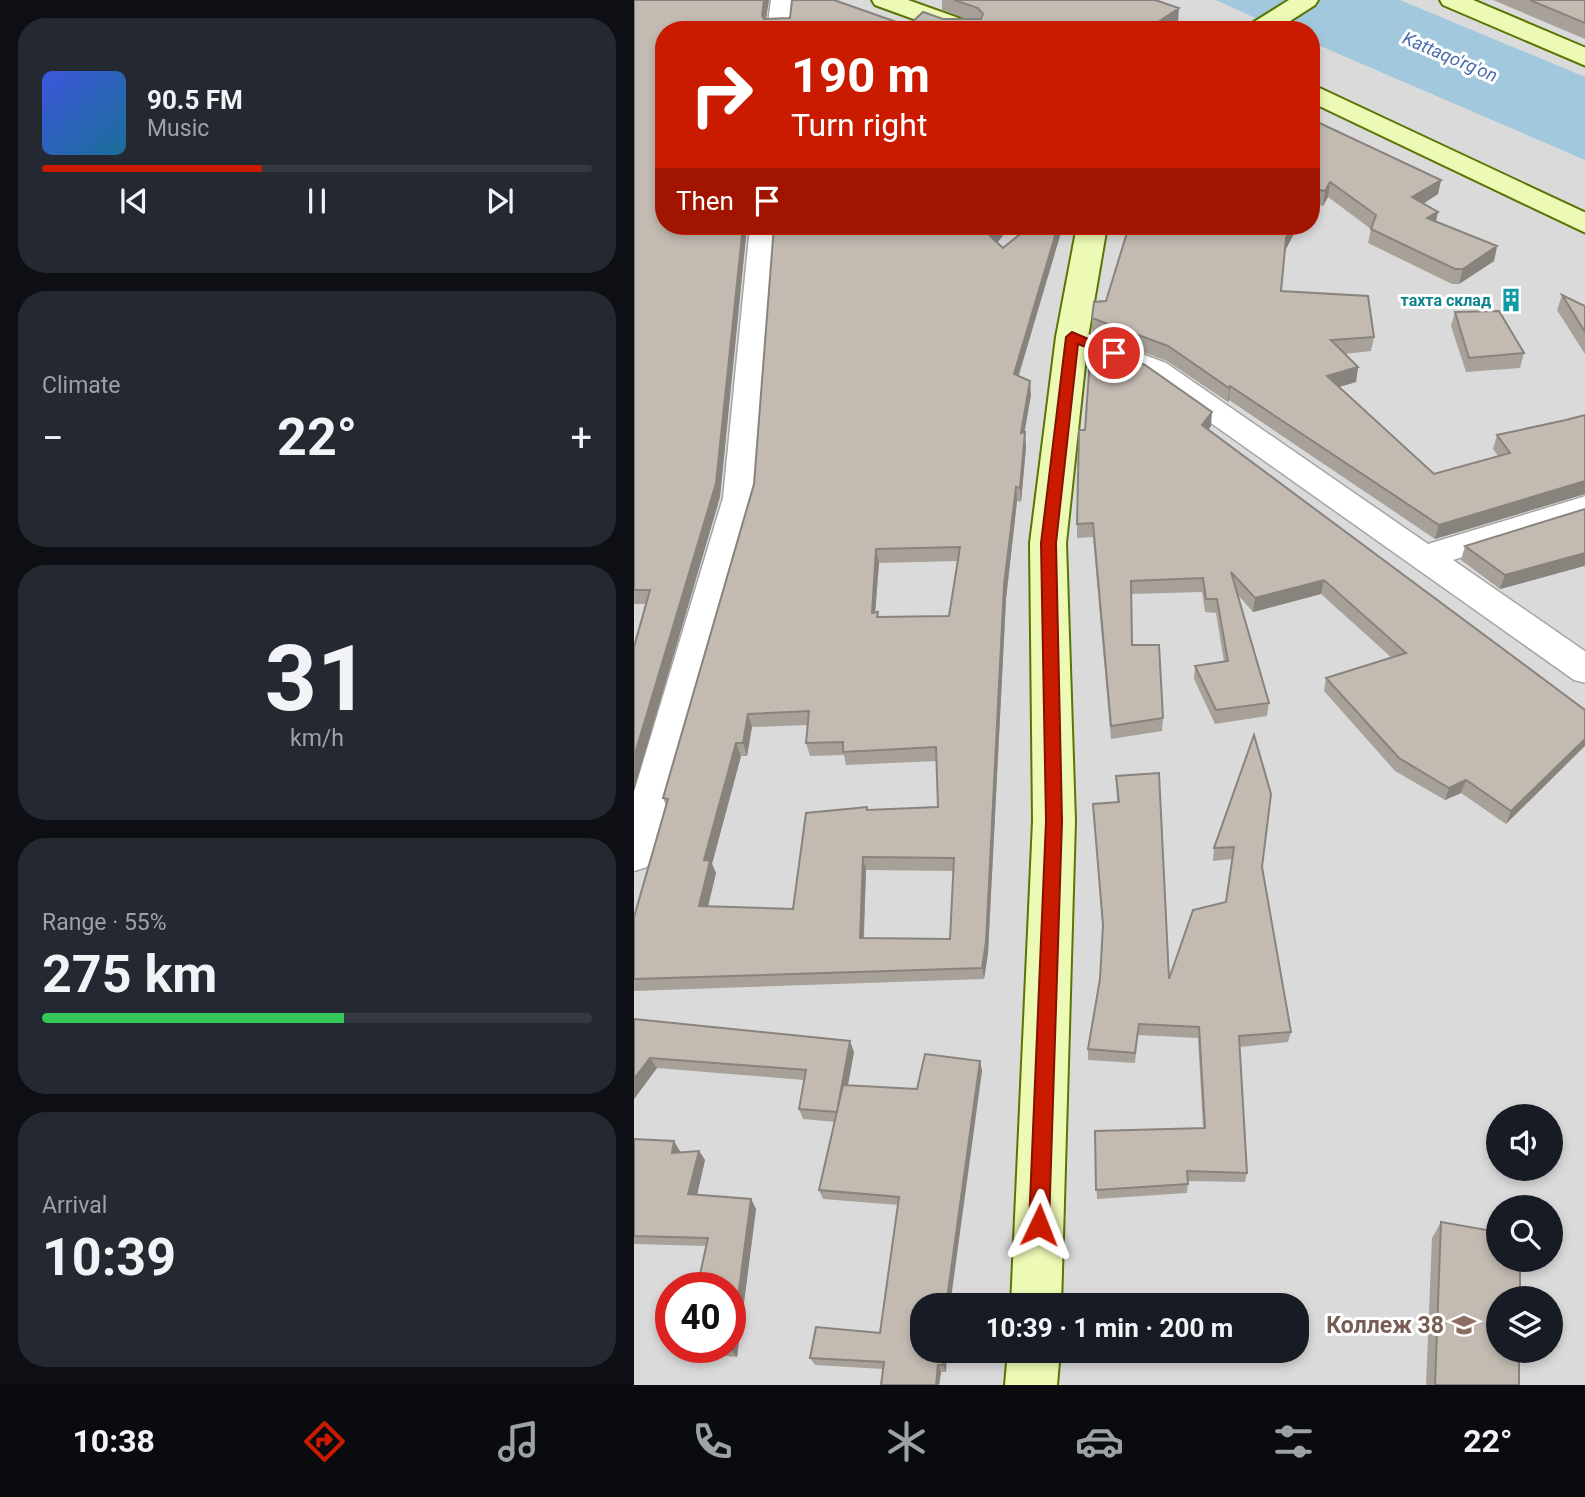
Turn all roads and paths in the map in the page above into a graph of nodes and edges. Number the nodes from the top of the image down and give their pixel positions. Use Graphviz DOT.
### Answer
graph roads {
  1 [pos="782,0"];
  2 [pos="884,0"];
  3 [pos="1306,0"];
  4 [pos="1452,0"];
  5 [pos="780,21"];
  6 [pos="944,21"];
  7 [pos="1272,21"];
  8 [pos="1585,58"];
  9 [pos="1320,96"];
  10 [pos="1585,223"];
  11 [pos="762,235"];
  12 [pos="1090,235"];
  13 [pos="1072,337"];
  14 [pos="1585,507"];
  15 [pos="1424,557"];
  16 [pos="1585,670"];
  17 [pos="634,855"];
  18 [pos="1036,1293"];
  19 [pos="1033,1363"];
  20 [pos="1031,1385"];
  1 -- 5 [label="street"];
  2 -- 6 [label="street"];
  3 -- 7 [label="street"];
  4 -- 8 [label="street"];
  9 -- 10 [label="street"];
  11 -- 17 [label="street"];
  12 -- 13 [label="street"];
  13 -- 15 [label="street"];
  13 -- 18 [label="street"];
  14 -- 15 [label="street"];
  15 -- 16 [label="street"];
  19 -- 20 [label="street"];
}
